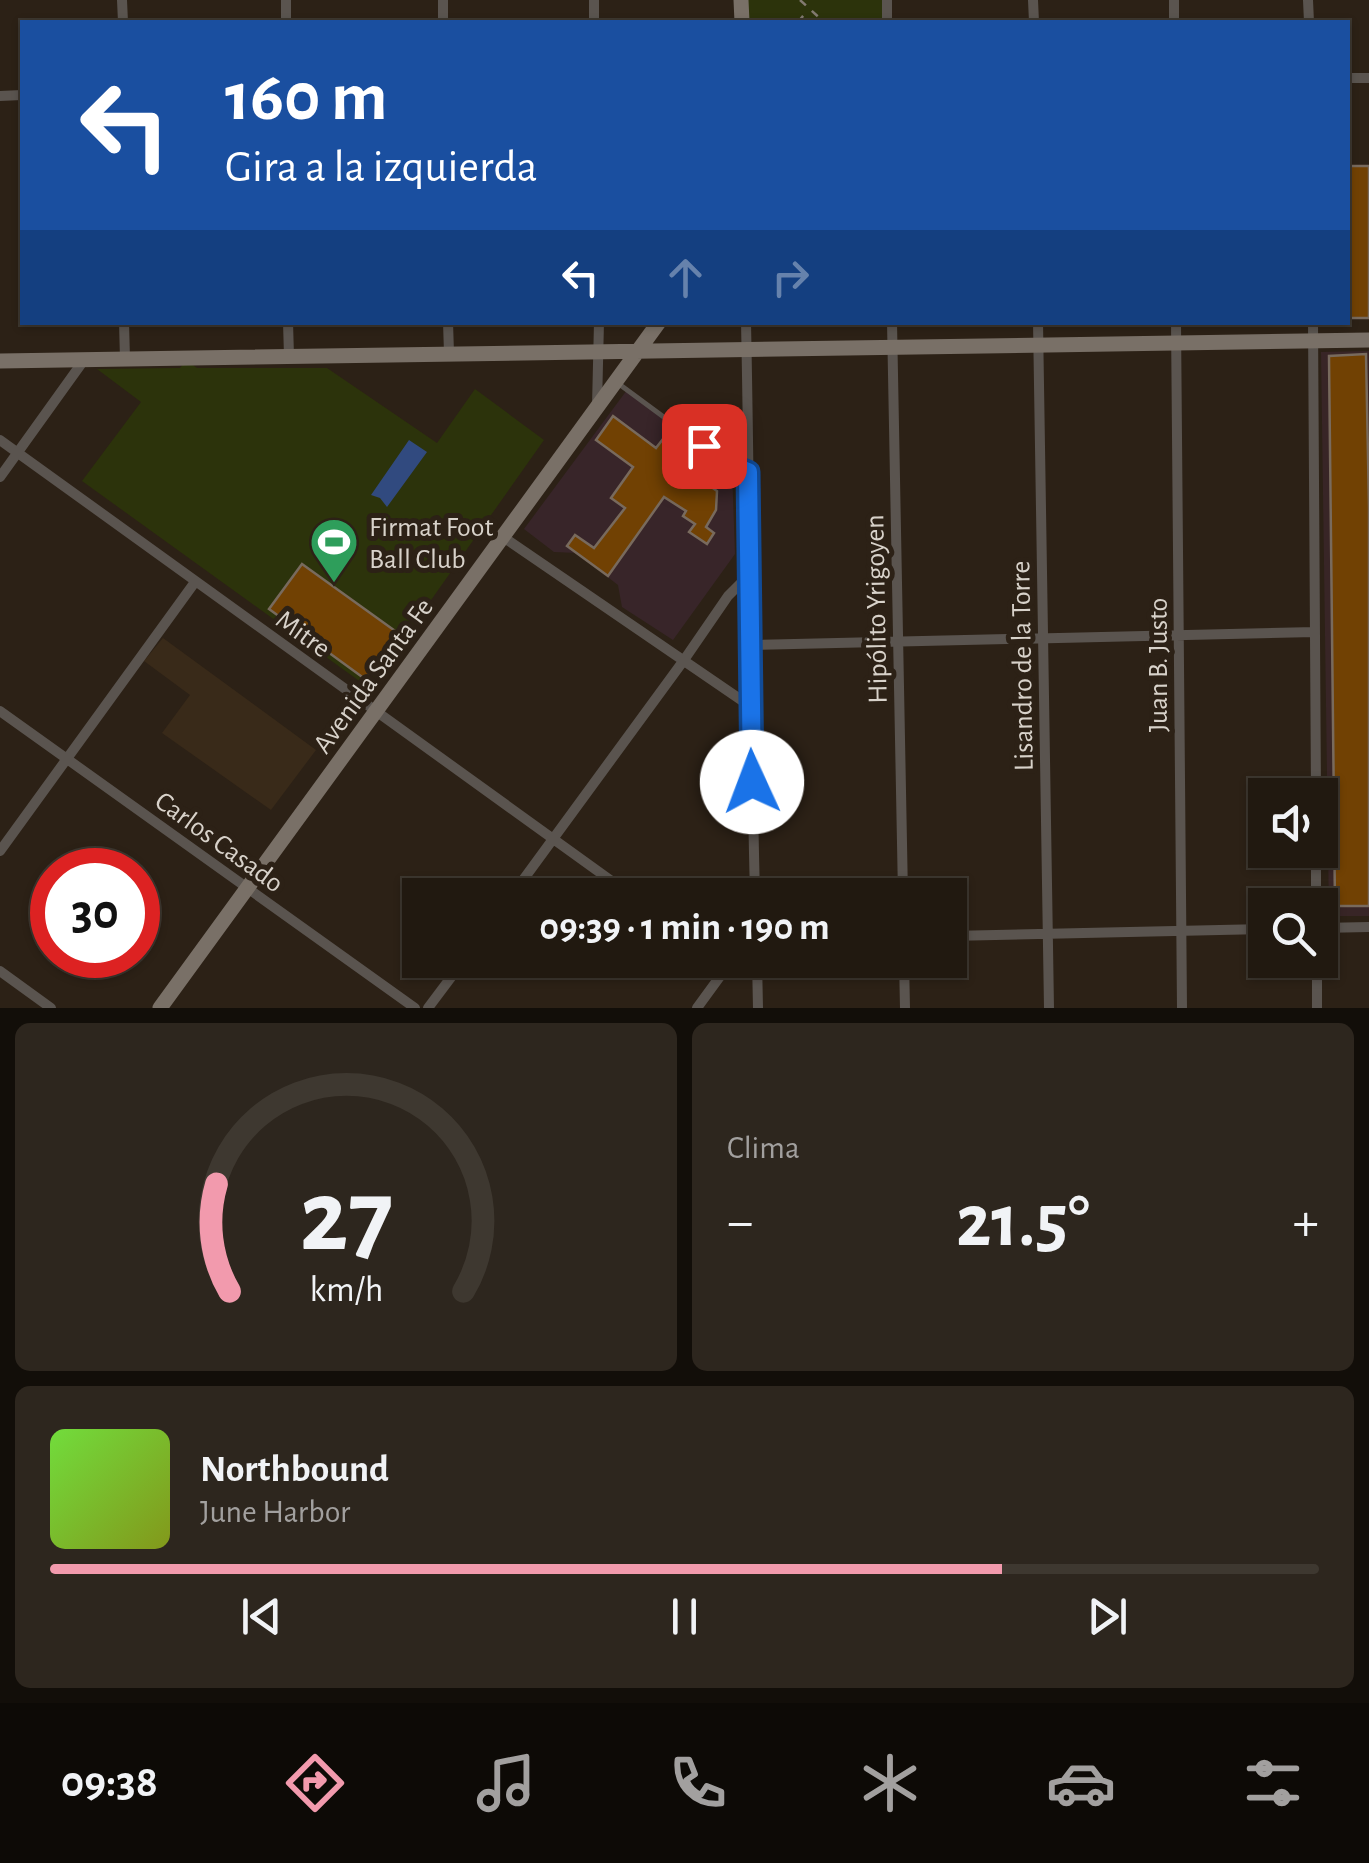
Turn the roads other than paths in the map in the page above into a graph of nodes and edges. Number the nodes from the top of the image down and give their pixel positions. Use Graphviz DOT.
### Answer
graph roads {
  1 [pos="124,325"];
  2 [pos="288,325"];
  3 [pos="448,325"];
  4 [pos="599,325"];
  5 [pos="657,325"];
  6 [pos="746,325"];
  7 [pos="892,325"];
  8 [pos="1038,325"];
  9 [pos="1176,325"];
  10 [pos="1313,325"];
  11 [pos="1369,340"];
  12 [pos="1313,341"];
  13 [pos="1177,342"];
  14 [pos="1038,344"];
  15 [pos="893,346"];
  16 [pos="747,348"];
  17 [pos="599,350"];
  18 [pos="639,350"];
  19 [pos="449,353"];
  20 [pos="288,356"];
  21 [pos="84,359"];
  22 [pos="124,359"];
  23 [pos="0,361"];
  24 [pos="616,382"];
  25 [pos="598,407"];
  26 [pos="0,440"];
  27 [pos="17,453"];
  28 [pos="748,472"];
  29 [pos="0,476"];
  30 [pos="503,536"];
  31 [pos="750,574"];
  32 [pos="194,582"];
  33 [pos="1315,632"];
  34 [pos="1179,635"];
  35 [pos="1043,638"];
  36 [pos="898,641"];
  37 [pos="752,644"];
  38 [pos="684,660"];
  39 [pos="750,706"];
  40 [pos="0,711"];
  41 [pos="375,713"];
  42 [pos="67,759"];
  43 [pos="1316,778"];
  44 [pos="552,840"];
  45 [pos="0,851"];
  46 [pos="524,878"];
  47 [pos="607,878"];
  48 [pos="755,878"];
  49 [pos="903,878"];
  50 [pos="248,888"];
  51 [pos="1338,928"];
  52 [pos="1369,928"];
  53 [pos="1248,930"];
  54 [pos="1182,931"];
  55 [pos="1048,934"];
  56 [pos="967,936"];
  57 [pos="0,971"];
  58 [pos="450,978"];
  59 [pos="717,978"];
  60 [pos="757,978"];
  61 [pos="904,978"];
  62 [pos="1317,978"];
  63 [pos="52,1008"];
  64 [pos="160,1008"];
  65 [pos="415,1008"];
  66 [pos="428,1008"];
  67 [pos="697,1008"];
  68 [pos="758,1008"];
  69 [pos="905,1008"];
  70 [pos="1049,1008"];
  71 [pos="1182,1008"];
  72 [pos="1317,1008"];
  1 -- 22 [label="street"];
  2 -- 20 [label="street"];
  3 -- 19 [label="street"];
  4 -- 17 [label="street"];
  5 -- 18 [label="street, Avenida Santa Fe"];
  6 -- 16 [label="street"];
  7 -- 15 [label="street, Hipólito Yrigoyen"];
  8 -- 14 [label="street, Lisandro de la Torre"];
  9 -- 13 [label="street, Juan B. Justo"];
  10 -- 12 [label="street"];
  11 -- 12 [label="street"];
  12 -- 13 [label="street"];
  12 -- 33 [label="street"];
  13 -- 14 [label="street"];
  13 -- 34 [label="street, Juan B. Justo"];
  14 -- 15 [label="street"];
  14 -- 35 [label="street, Lisandro de la Torre"];
  15 -- 16 [label="street"];
  15 -- 36 [label="street, Hipólito Yrigoyen"];
  16 -- 18 [label="street"];
  16 -- 28 [label="street"];
  17 -- 18 [label="street"];
  17 -- 19 [label="street"];
  17 -- 25 [label="street"];
  18 -- 24 [label="street, Avenida Santa Fe"];
  19 -- 20 [label="street"];
  20 -- 22 [label="street"];
  21 -- 22 [label="street"];
  21 -- 23 [label="street"];
  21 -- 27 [label="street"];
  24 -- 25 [label="street, Avenida Santa Fe"];
  24 -- 28 [label="lane"];
  25 -- 30 [label="street, Avenida Santa Fe"];
  26 -- 27 [label="street, Mitre"];
  27 -- 29 [label="street"];
  27 -- 32 [label="street, Mitre"];
  28 -- 31 [label="street"];
  30 -- 38 [label="street"];
  30 -- 41 [label="street, Avenida Santa Fe"];
  31 -- 37 [label="street"];
  31 -- 38 [label="street"];
  32 -- 41 [label="street, Mitre"];
  32 -- 42 [label="street"];
  33 -- 34 [label="street"];
  33 -- 43 [label="street"];
  34 -- 35 [label="street"];
  34 -- 54 [label="street, Juan B. Justo"];
  35 -- 36 [label="street"];
  35 -- 55 [label="street, Lisandro de la Torre"];
  36 -- 37 [label="street"];
  36 -- 49 [label="street, Hipólito Yrigoyen"];
  37 -- 39 [label="street"];
  38 -- 39 [label="street"];
  38 -- 44 [label="street"];
  39 -- 48 [label="street"];
  40 -- 42 [label="street, Carlos Casado"];
  41 -- 44 [label="street, Mitre"];
  41 -- 50 [label="street, Avenida Santa Fe"];
  42 -- 45 [label="street"];
  42 -- 50 [label="street, Carlos Casado"];
  44 -- 46 [label="street"];
  44 -- 47 [label="street, Mitre"];
  50 -- 64 [label="street, Avenida Santa Fe"];
  50 -- 65 [label="street, Carlos Casado"];
  51 -- 52 [label="street"];
  53 -- 54 [label="street"];
  54 -- 55 [label="street"];
  54 -- 71 [label="street, Juan B. Justo"];
  55 -- 56 [label="street"];
  55 -- 70 [label="street, Lisandro de la Torre"];
  57 -- 63 [label="street"];
  58 -- 66 [label="street"];
  59 -- 67 [label="street"];
  60 -- 68 [label="street"];
  61 -- 69 [label="street"];
  62 -- 72 [label="street"];
}
